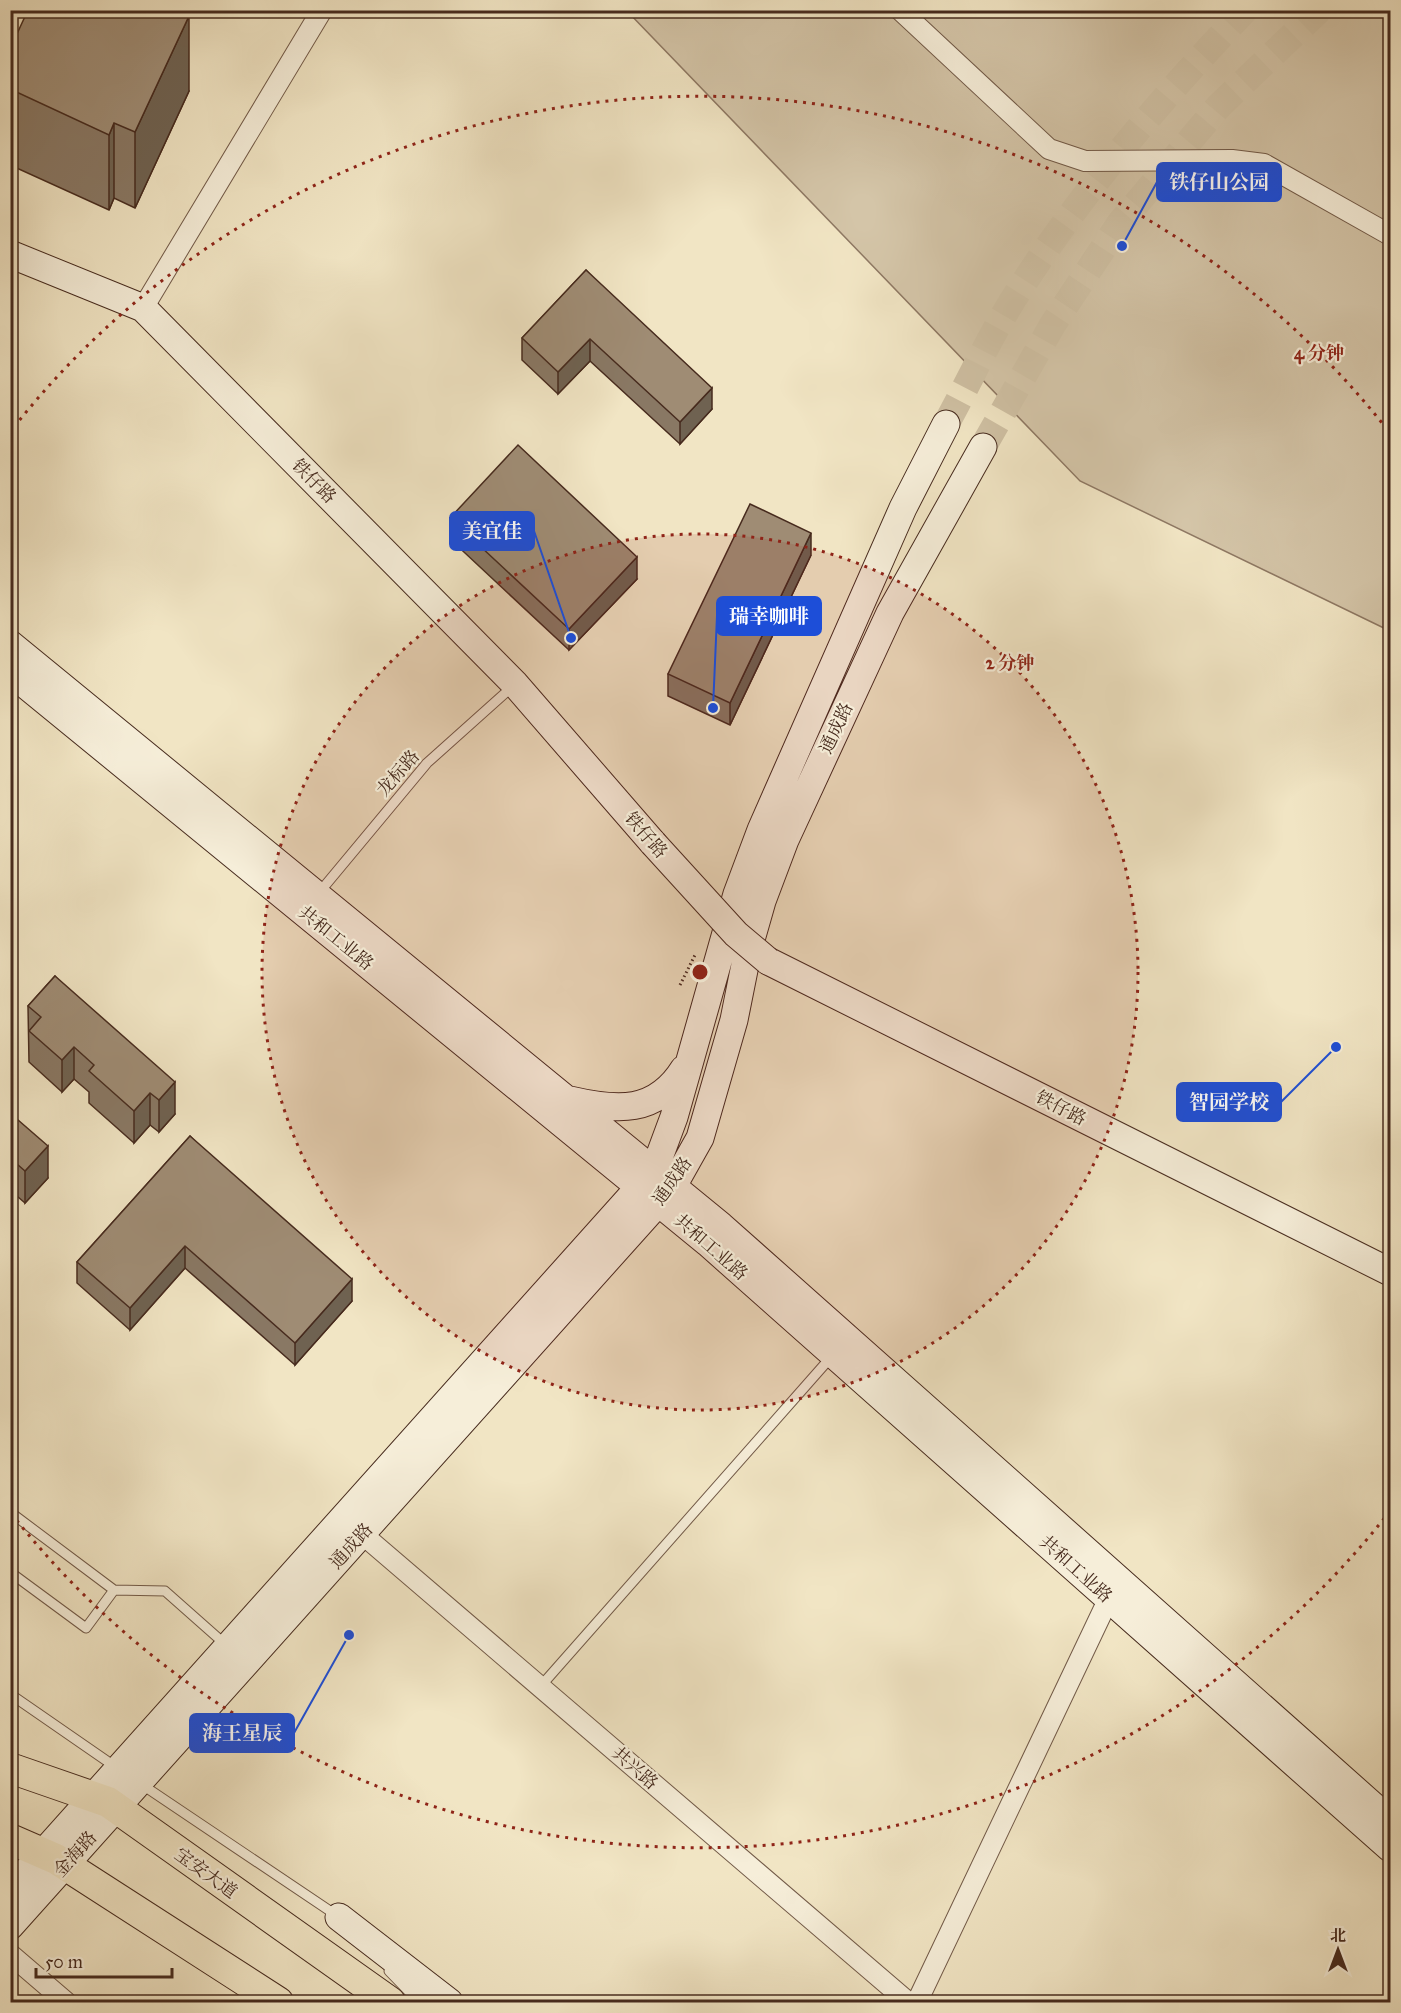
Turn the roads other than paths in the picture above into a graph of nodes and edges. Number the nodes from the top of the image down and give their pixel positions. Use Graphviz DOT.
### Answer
graph roads {
  1 [pos="322,10"];
  2 [pos="900,10"];
  3 [pos="1390,235"];
  4 [pos="10,254"];
  5 [pos="143,308"];
  6 [pos="946,424"];
  7 [pos="983,447"];
  8 [pos="10,644"];
  9 [pos="10,672"];
  10 [pos="515,684"];
  11 [pos="317,895"];
  12 [pos="690,1060"];
  13 [pos="567,1100"];
  14 [pos="656,1186"];
  15 [pos="1390,1272"];
  16 [pos="833,1354"];
  17 [pos="10,1512"];
  18 [pos="362,1534"];
  19 [pos="10,1572"];
  20 [pos="114,1590"];
  21 [pos="1108,1598"];
  22 [pos="228,1647"];
  23 [pos="540,1687"];
  24 [pos="10,1694"];
  25 [pos="10,1768"];
  26 [pos="129,1776"];
  27 [pos="105,1803"];
  28 [pos="1390,1821"];
  29 [pos="10,1839"];
  30 [pos="1390,1848"];
  31 [pos="54,1859"];
  32 [pos="10,1890"];
  33 [pos="339,1917"];
  34 [pos="10,1926"];
  35 [pos="10,1954"];
  36 [pos="225,1966"];
  37 [pos="66,2002"];
  38 [pos="263,2002"];
  39 [pos="278,2002"];
  40 [pos="390,2002"];
  41 [pos="419,2002"];
  42 [pos="448,2002"];
  43 [pos="908,2002"];
  44 [pos="917,2002"];
  1 -- 5 [label="street"];
  2 -- 3 [label="street"];
  4 -- 5 [label="street, 铁仔路"];
  5 -- 10 [label="street, 铁仔路"];
  6 -- 12 [label="street, 通成路"];
  7 -- 14 [label="street, 通成路"];
  8 -- 11 [label="street, 共和工业路"];
  9 -- 14 [label="street, 共和工业路"];
  10 -- 11 [label="lane, 龙标路"];
  10 -- 15 [label="street, 铁仔路, bridge"];
  11 -- 13 [label="street, 共和工业路"];
  12 -- 13 [label="street"];
  12 -- 14 [label="street, 通成路"];
  13 -- 14 [label="street, 共和工业路"];
  14 -- 16 [label="street, 共和工业路"];
  14 -- 18 [label="street, 通成路"];
  14 -- 22 [label="street, 通成路"];
  14 -- 28 [label="street, 共和工业路"];
  16 -- 21 [label="street, 共和工业路"];
  16 -- 23 [label="lane"];
  17 -- 20 [label="lane"];
  18 -- 23 [label="street, 共兴路"];
  18 -- 26 [label="street, 通成路"];
  19 -- 20 [label="lane"];
  20 -- 22 [label="lane"];
  21 -- 30 [label="street, 共和工业路"];
  21 -- 44 [label="street"];
  22 -- 26 [label="street, 通成路"];
  23 -- 43 [label="street, 共兴路"];
  24 -- 26 [label="lane"];
  25 -- 27 [label="main road, 宝安大道"];
  26 -- 27 [label="street, 金海路"];
  26 -- 33 [label="lane"];
  27 -- 31 [label="street, 金海路"];
  27 -- 40 [label="main road, 宝安大道"];
  29 -- 31 [label="main road"];
  31 -- 32 [label="street, 金海路"];
  31 -- 34 [label="street, 金海路"];
  31 -- 36 [label="main road"];
  33 -- 41 [label="lane"];
  33 -- 42 [label="street"];
  35 -- 37 [label="street"];
  36 -- 38 [label="street"];
  36 -- 39 [label="main road"];
}
